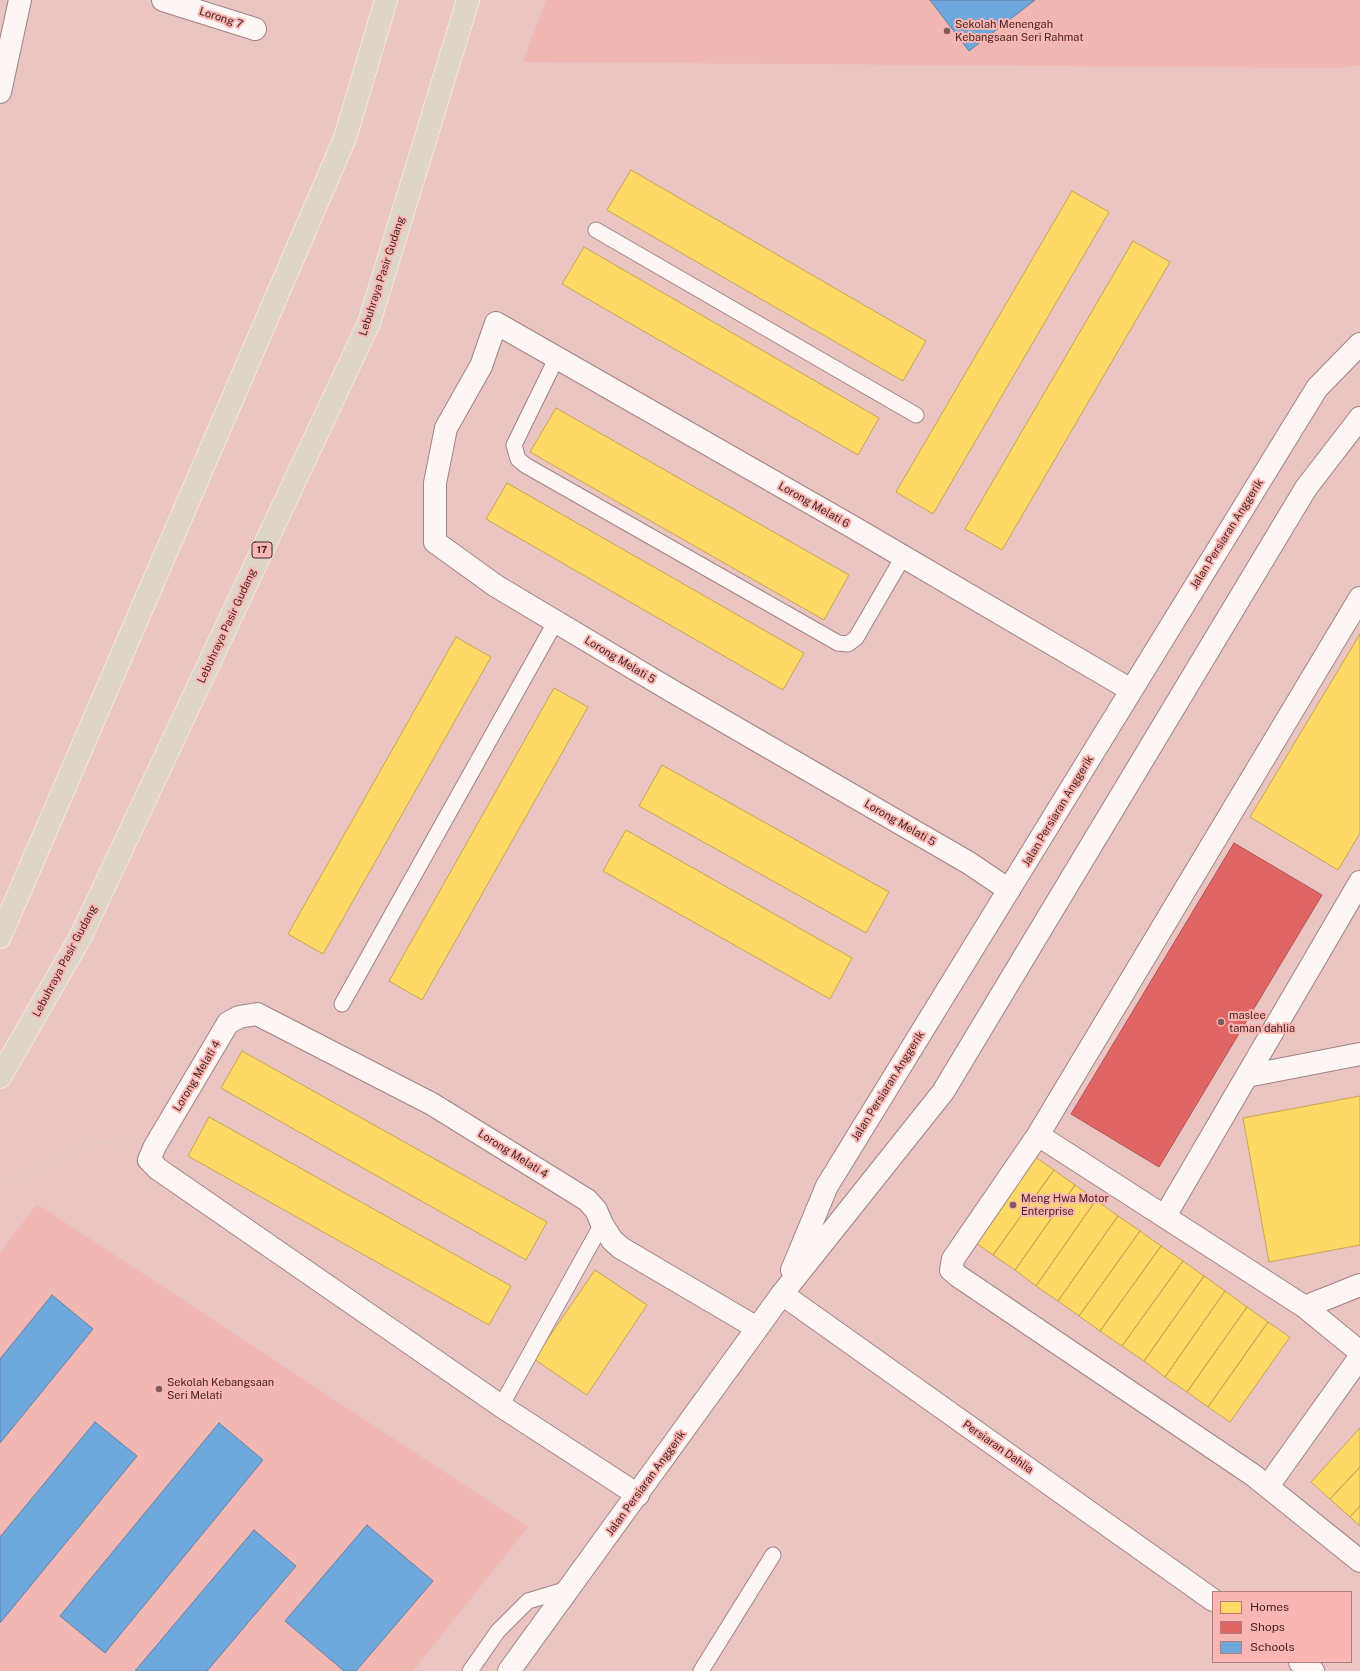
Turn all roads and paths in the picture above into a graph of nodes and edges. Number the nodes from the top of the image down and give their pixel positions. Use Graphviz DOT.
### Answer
graph roads {
  1 [pos="20,0"];
  2 [pos="163,0"];
  3 [pos="386,0"];
  4 [pos="468,0"];
  5 [pos="255,29"];
  6 [pos="0,92"];
  7 [pos="596,230"];
  8 [pos="496,323"];
  9 [pos="1360,344"];
  10 [pos="556,358"];
  11 [pos="916,415"];
  12 [pos="1360,418"];
  13 [pos="903,557"];
  14 [pos="1360,598"];
  15 [pos="556,621"];
  16 [pos="1131,690"];
  17 [pos="1360,882"];
  18 [pos="1009,890"];
  19 [pos="0,937"];
  20 [pos="342,1004"];
  21 [pos="1359,1053"];
  22 [pos="1247,1076"];
  23 [pos="0,1077"];
  24 [pos="1038,1136"];
  25 [pos="150,1160"];
  26 [pos="0,1182"];
  27 [pos="1165,1216"];
  28 [pos="602,1224"];
  29 [pos="1360,1285"];
  30 [pos="782,1294"];
  31 [pos="1305,1306"];
  32 [pos="757,1328"];
  33 [pos="1360,1352"];
  34 [pos="1360,1357"];
  35 [pos="501,1406"];
  36 [pos="1268,1486"];
  37 [pos="638,1495"];
  38 [pos="773,1555"];
  39 [pos="1360,1561"];
  40 [pos="568,1589"];
  41 [pos="1212,1599"];
  42 [pos="1301,1663"];
  43 [pos="470,1671"];
  44 [pos="509,1671"];
  45 [pos="701,1671"];
  46 [pos="1313,1671"];
  1 -- 6 [label="street"];
  2 -- 5 [label="street, Lorong 7"];
  3 -- 19 [label="highway"];
  4 -- 23 [label="highway, Lebuhraya Pasir Gudang / 17"];
  7 -- 11 [label="lane"];
  8 -- 10 [label="street, Lorong Melati 6"];
  8 -- 15 [label="street, Lorong Melati 5"];
  9 -- 16 [label="street, Jalan Persiaran Anggerik"];
  10 -- 13 [label="street, Lorong Melati 6"];
  10 -- 13 [label="lane"];
  12 -- 30 [label="street, Jalan Persiaran Anggerik"];
  13 -- 16 [label="street, Lorong Melati 6"];
  14 -- 24 [label="street"];
  15 -- 18 [label="street, Lorong Melati 5"];
  15 -- 20 [label="lane"];
  16 -- 18 [label="street, Jalan Persiaran Anggerik"];
  17 -- 22 [label="street"];
  18 -- 30 [label="street, Jalan Persiaran Anggerik"];
  21 -- 22 [label="street"];
  22 -- 27 [label="street"];
  24 -- 27 [label="street"];
  24 -- 36 [label="street"];
  25 -- 26 [label="path"];
  25 -- 28 [label="street, Lorong Melati 4"];
  25 -- 35 [label="street"];
  27 -- 31 [label="street"];
  28 -- 32 [label="street, Lorong Melati 4"];
  28 -- 35 [label="lane"];
  29 -- 31 [label="street"];
  30 -- 32 [label="street, Jalan Persiaran Anggerik"];
  30 -- 41 [label="street, Persiaran Dahlia"];
  31 -- 33 [label="street"];
  32 -- 37 [label="street, Jalan Persiaran Anggerik"];
  34 -- 36 [label="street"];
  35 -- 37 [label="street"];
  36 -- 39 [label="street"];
  37 -- 40 [label="street, Jalan Persiaran Anggerik"];
  38 -- 45 [label="lane"];
  40 -- 43 [label="lane"];
  40 -- 44 [label="street, Jalan Persiaran Anggerik"];
  42 -- 46 [label="street"];
}
